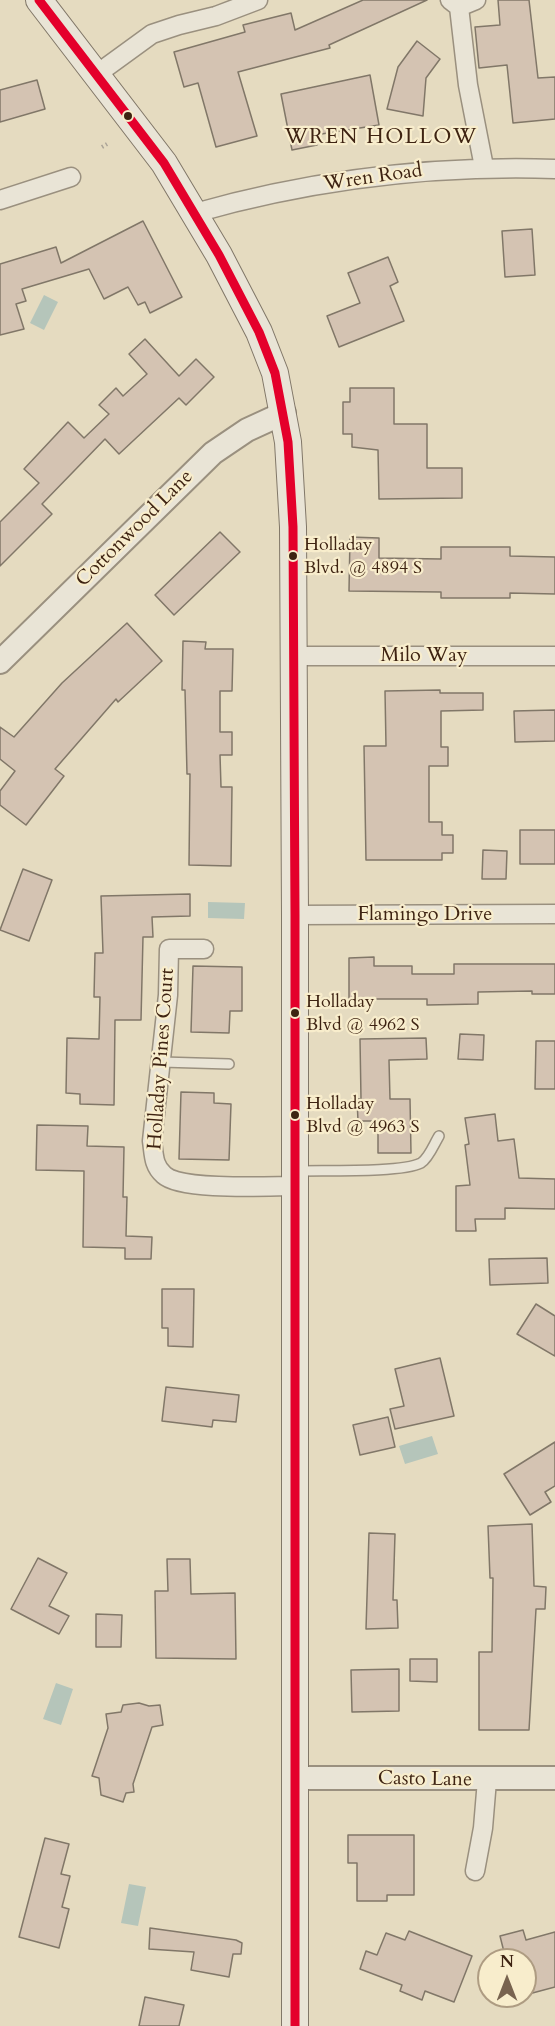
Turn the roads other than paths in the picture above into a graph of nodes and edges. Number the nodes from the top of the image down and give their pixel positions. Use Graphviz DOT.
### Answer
graph roads {
  1 [pos="39,0"];
  2 [pos="258,0"];
  3 [pos="462,2"];
  4 [pos="97,74"];
  5 [pos="484,166"];
  6 [pos="555,169"];
  7 [pos="71,177"];
  8 [pos="0,200"];
  9 [pos="195,213"];
  10 [pos="284,413"];
  11 [pos="293,656"];
  12 [pos="555,656"];
  13 [pos="0,662"];
  14 [pos="555,914"];
  15 [pos="295,915"];
  16 [pos="204,949"];
  17 [pos="162,1062"];
  18 [pos="229,1064"];
  19 [pos="439,1136"];
  20 [pos="296,1178"];
  21 [pos="295,1778"];
  22 [pos="555,1778"];
  23 [pos="488,1780"];
  24 [pos="475,1870"];
  25 [pos="295,2026"];
  1 -- 4 [label="main road"];
  2 -- 4 [label="street"];
  3 -- 5 [label="street"];
  4 -- 9 [label="main road"];
  5 -- 6 [label="street, Wren Road"];
  5 -- 9 [label="street, Wren Road"];
  7 -- 8 [label="street"];
  9 -- 10 [label="main road"];
  10 -- 11 [label="main road"];
  10 -- 13 [label="street, Cottonwood Lane"];
  11 -- 12 [label="street, Milo Way"];
  11 -- 15 [label="main road"];
  14 -- 15 [label="street, Flamingo Drive"];
  15 -- 20 [label="main road"];
  16 -- 17 [label="street, Holladay Pines Court"];
  17 -- 18 [label="lane"];
  17 -- 20 [label="street, Holladay Pines Court"];
  19 -- 20 [label="lane"];
  20 -- 21 [label="main road"];
  21 -- 23 [label="street, Casto Lane"];
  21 -- 25 [label="main road"];
  22 -- 23 [label="street, Casto Lane"];
  23 -- 24 [label="street"];
}
